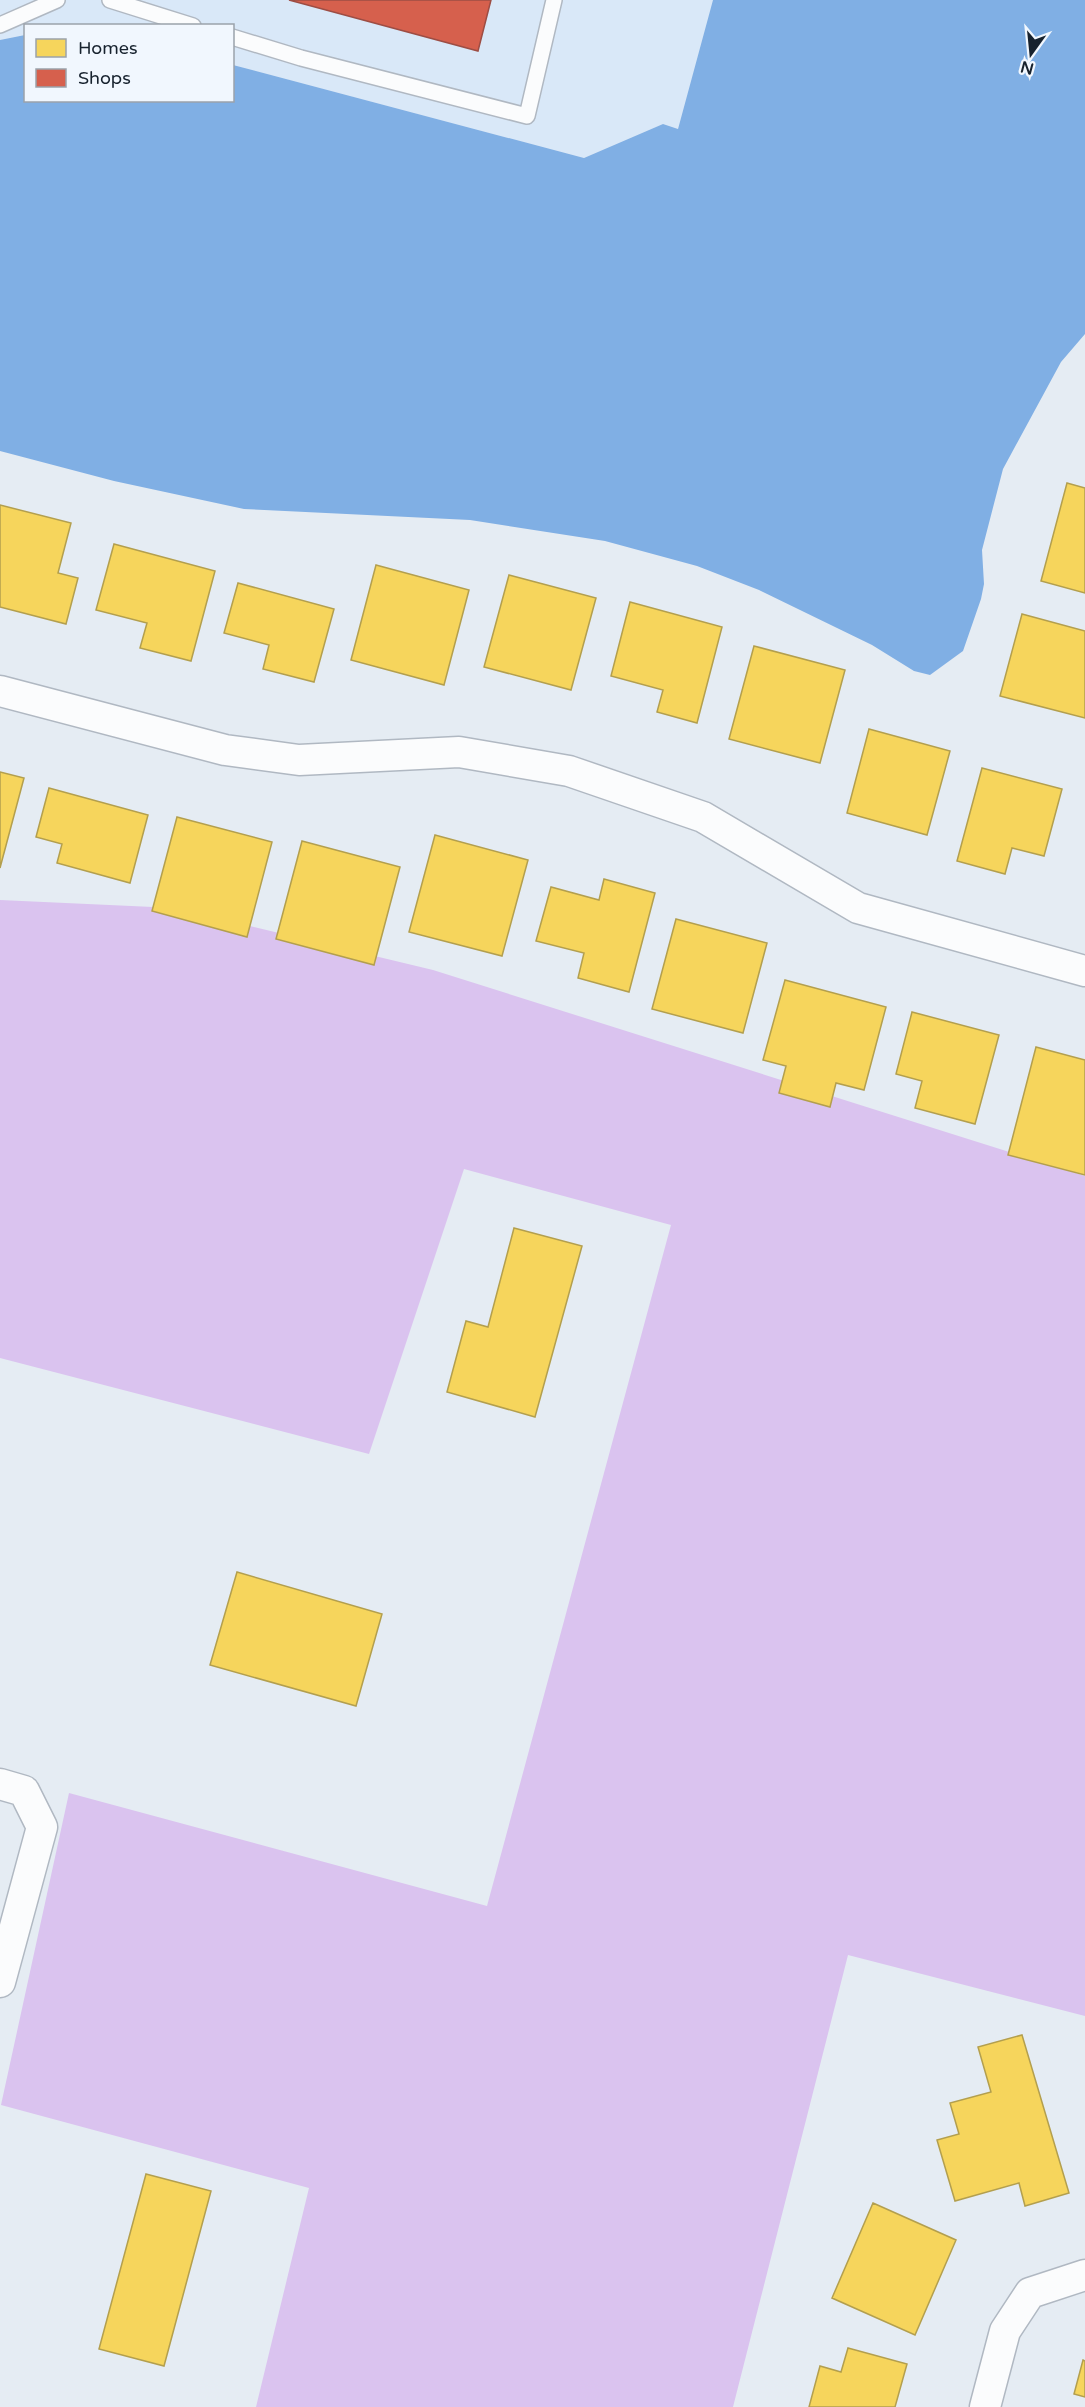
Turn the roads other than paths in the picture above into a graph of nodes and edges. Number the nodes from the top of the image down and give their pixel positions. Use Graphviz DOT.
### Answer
graph roads {
  1 [pos="57,0"];
  2 [pos="110,0"];
  3 [pos="554,0"];
  4 [pos="188,24"];
  5 [pos="0,25"];
  6 [pos="234,38"];
  7 [pos="0,691"];
  8 [pos="1085,971"];
  9 [pos="0,1784"];
  10 [pos="0,1982"];
  11 [pos="1085,2275"];
  12 [pos="985,2407"];
  1 -- 5 [label="lane"];
  2 -- 4 [label="lane"];
  3 -- 6 [label="lane"];
  7 -- 8 [label="street"];
  9 -- 10 [label="street"];
  11 -- 12 [label="street"];
}
